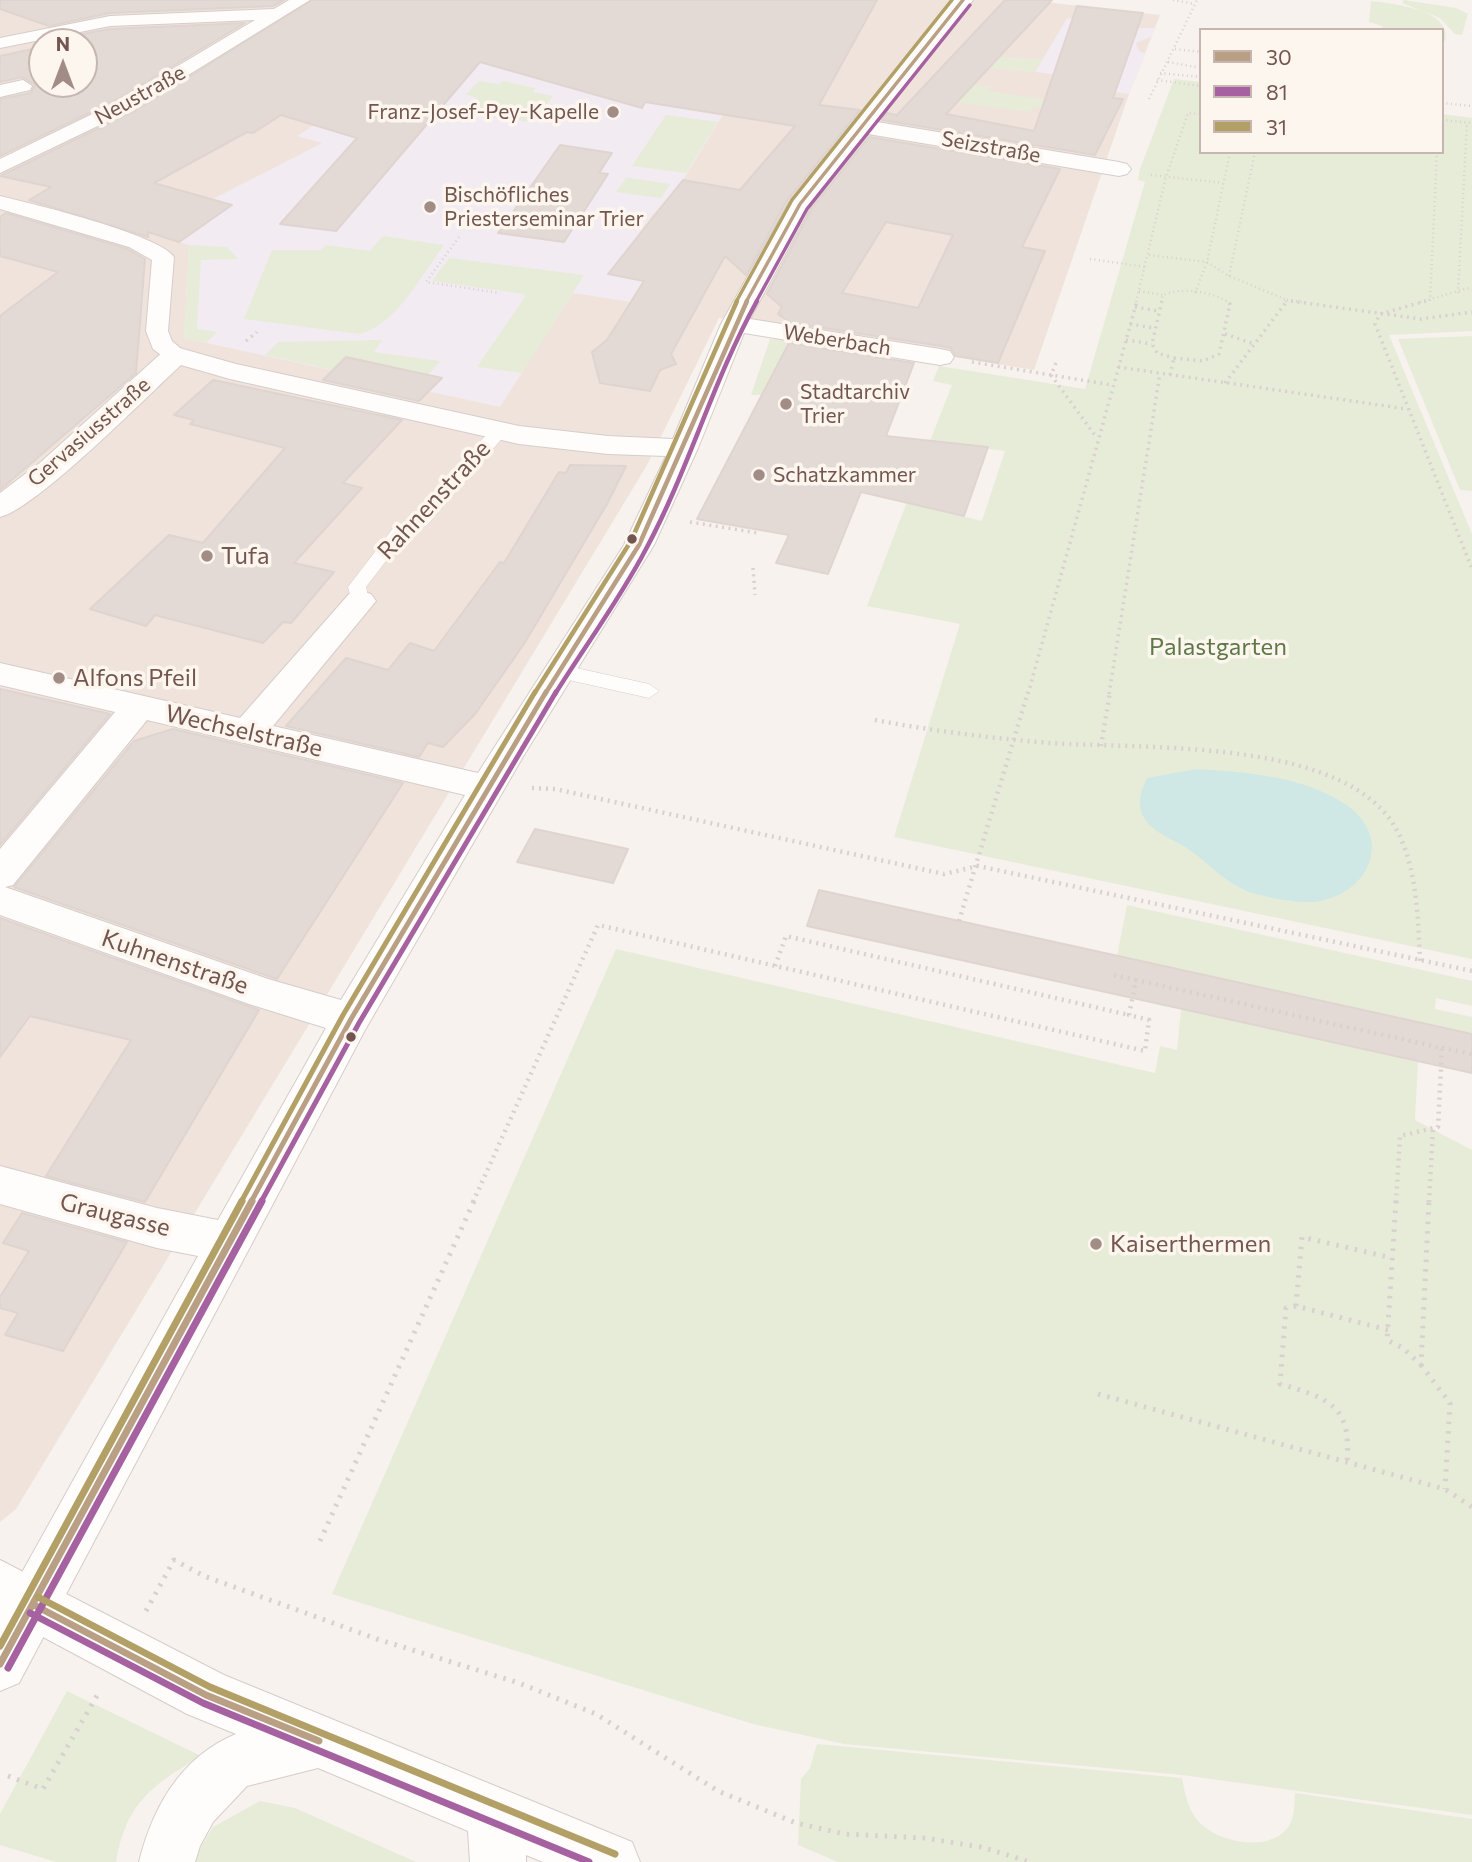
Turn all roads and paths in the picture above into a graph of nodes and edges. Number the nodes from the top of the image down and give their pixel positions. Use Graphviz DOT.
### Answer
graph roads {
  1 [pos="301,0"];
  2 [pos="962,0"];
  3 [pos="1173,0"];
  4 [pos="1196,2"];
  5 [pos="96,4"];
  6 [pos="275,14"];
  7 [pos="110,21"];
  8 [pos="0,43"];
  9 [pos="1175,49"];
  10 [pos="1199,52"];
  11 [pos="1167,62"];
  12 [pos="1199,68"];
  13 [pos="1160,73"];
  14 [pos="1199,77"];
  15 [pos="1157,80"];
  16 [pos="23,86"];
  17 [pos="1199,86"];
  18 [pos="0,91"];
  19 [pos="1149,99"];
  20 [pos="1444,103"];
  21 [pos="1472,106"];
  22 [pos="1199,114"];
  23 [pos="1444,120"];
  24 [pos="1470,123"];
  25 [pos="863,126"];
  26 [pos="1230,154"];
  27 [pos="1255,154"];
  28 [pos="1437,154"];
  29 [pos="0,167"];
  30 [pos="1119,169"];
  31 [pos="1166,177"];
  32 [pos="1223,183"];
  33 [pos="0,202"];
  34 [pos="459,237"];
  35 [pos="1149,255"];
  36 [pos="1090,259"];
  37 [pos="1207,262"];
  38 [pos="1146,268"];
  39 [pos="1229,276"];
  40 [pos="1472,287"];
  41 [pos="1139,291"];
  42 [pos="500,293"];
  43 [pos="1195,293"];
  44 [pos="1458,293"];
  45 [pos="1163,295"];
  46 [pos="1287,300"];
  47 [pos="1430,301"];
  48 [pos="1135,307"];
  49 [pos="1159,311"];
  50 [pos="1472,312"];
  51 [pos="1380,314"];
  52 [pos="734,324"];
  53 [pos="1129,324"];
  54 [pos="1154,328"];
  55 [pos="1225,334"];
  56 [pos="1126,340"];
  57 [pos="1152,344"];
  58 [pos="1254,344"];
  59 [pos="176,355"];
  60 [pos="940,357"];
  61 [pos="1174,358"];
  62 [pos="1056,363"];
  63 [pos="1118,367"];
  64 [pos="1011,369"];
  65 [pos="1160,373"];
  66 [pos="1170,375"];
  67 [pos="1051,376"];
  68 [pos="1225,383"];
  69 [pos="1112,385"];
  70 [pos="1407,409"];
  71 [pos="499,431"];
  72 [pos="1098,439"];
  73 [pos="684,448"];
  74 [pos="0,508"];
  75 [pos="686,521"];
  76 [pos="758,533"];
  77 [pos="753,568"];
  78 [pos="1472,569"];
  79 [pos="755,596"];
  80 [pos="360,601"];
  81 [pos="558,671"];
  82 [pos="0,674"];
  83 [pos="649,691"];
  84 [pos="139,706"];
  85 [pos="875,720"];
  86 [pos="248,732"];
  87 [pos="1015,740"];
  88 [pos="1101,746"];
  89 [pos="489,788"];
  90 [pos="539,788"];
  91 [pos="978,866"];
  92 [pos="0,875"];
  93 [pos="0,900"];
  94 [pos="959,922"];
  95 [pos="1420,961"];
  96 [pos="775,966"];
  97 [pos="1472,971"];
  98 [pos="1114,975"];
  99 [pos="1136,979"];
  100 [pos="1129,1015"];
  101 [pos="351,1018"];
  102 [pos="1442,1048"];
  103 [pos="1472,1054"];
  104 [pos="1433,1129"];
  105 [pos="0,1185"];
  106 [pos="230,1242"];
  107 [pos="1392,1258"];
  108 [pos="1296,1306"];
  109 [pos="1388,1330"];
  110 [pos="1421,1365"];
  111 [pos="1098,1394"];
  112 [pos="1347,1462"];
  113 [pos="1445,1489"];
  114 [pos="1472,1507"];
  115 [pos="320,1541"];
  116 [pos="174,1560"];
  117 [pos="17,1596"];
  118 [pos="0,1664"];
  119 [pos="98,1694"];
  120 [pos="319,1741"];
  121 [pos="8,1776"];
  122 [pos="497,1838"];
  123 [pos="167,1862"];
  124 [pos="612,1862"];
  125 [pos="1030,1862"];
  1 -- 6 [label="street, Neustraße"];
  2 -- 25 [label="street"];
  3 -- 4 [label="path"];
  4 -- 9 [label="path"];
  5 -- 7 [label="street"];
  6 -- 7 [label="street"];
  6 -- 29 [label="street, Neustraße"];
  7 -- 8 [label="street"];
  9 -- 10 [label="path"];
  9 -- 11 [label="path"];
  11 -- 12 [label="path"];
  11 -- 13 [label="path"];
  13 -- 14 [label="path"];
  13 -- 15 [label="path"];
  15 -- 17 [label="path"];
  15 -- 19 [label="path"];
  16 -- 18 [label="street"];
  20 -- 21 [label="path"];
  22 -- 31 [label="path"];
  23 -- 24 [label="path"];
  24 -- 44 [label="path"];
  25 -- 30 [label="street, Seizstraße"];
  25 -- 52 [label="street"];
  26 -- 32 [label="path"];
  27 -- 39 [label="path"];
  28 -- 47 [label="path"];
  31 -- 32 [label="path"];
  31 -- 35 [label="path"];
  32 -- 37 [label="path"];
  33 -- 59 [label="street"];
  34 -- 42 [label="path"];
  35 -- 37 [label="path"];
  35 -- 38 [label="path"];
  36 -- 38 [label="path"];
  37 -- 39 [label="path"];
  37 -- 43 [label="path"];
  38 -- 41 [label="path"];
  39 -- 46 [label="path"];
  40 -- 44 [label="path"];
  41 -- 45 [label="path"];
  41 -- 48 [label="path"];
  43 -- 45 [label="path"];
  43 -- 55 [label="path"];
  44 -- 47 [label="path"];
  45 -- 49 [label="path"];
  46 -- 51 [label="path"];
  46 -- 58 [label="path"];
  47 -- 51 [label="path"];
  48 -- 49 [label="path"];
  48 -- 53 [label="path"];
  49 -- 54 [label="path"];
  50 -- 51 [label="path"];
  51 -- 70 [label="path"];
  52 -- 60 [label="street, Weberbach"];
  52 -- 73 [label="street"];
  53 -- 54 [label="path"];
  53 -- 56 [label="path"];
  54 -- 57 [label="path"];
  55 -- 58 [label="path"];
  55 -- 61 [label="path"];
  56 -- 57 [label="path"];
  56 -- 63 [label="path"];
  57 -- 61 [label="path"];
  58 -- 68 [label="path"];
  59 -- 71 [label="street, Rahnenstraße"];
  59 -- 74 [label="street, Gervasiusstraße"];
  61 -- 66 [label="path"];
  62 -- 67 [label="path"];
  63 -- 65 [label="path"];
  63 -- 69 [label="path"];
  64 -- 67 [label="path"];
  65 -- 66 [label="path"];
  65 -- 88 [label="path"];
  66 -- 68 [label="path"];
  67 -- 69 [label="path"];
  67 -- 72 [label="path"];
  68 -- 70 [label="path"];
  69 -- 72 [label="path"];
  70 -- 78 [label="path"];
  71 -- 73 [label="street, Rahnenstraße"];
  71 -- 80 [label="lane, Rahnenstraße"];
  72 -- 87 [label="path"];
  73 -- 81 [label="street"];
  75 -- 76 [label="path"];
  77 -- 79 [label="path"];
  80 -- 86 [label="street, Rahnenstraße"];
  81 -- 83 [label="lane"];
  81 -- 89 [label="street"];
  82 -- 84 [label="street, Wechselstraße"];
  84 -- 86 [label="street, Wechselstraße"];
  84 -- 92 [label="street"];
  85 -- 87 [label="path"];
  86 -- 89 [label="street, Wechselstraße"];
  87 -- 88 [label="path"];
  87 -- 91 [label="path"];
  88 -- 95 [label="path"];
  89 -- 101 [label="street"];
  90 -- 91 [label="path"];
  91 -- 94 [label="path"];
  91 -- 95 [label="path"];
  93 -- 101 [label="street, Kuhnenstraße"];
  95 -- 97 [label="path"];
  96 -- 100 [label="path"];
  96 -- 100 [label="path"];
  96 -- 115 [label="path"];
  98 -- 99 [label="path"];
  99 -- 100 [label="path"];
  99 -- 102 [label="path"];
  101 -- 106 [label="street"];
  102 -- 103 [label="path"];
  102 -- 104 [label="path"];
  104 -- 107 [label="path"];
  104 -- 110 [label="path"];
  105 -- 106 [label="street, Graugasse"];
  106 -- 117 [label="street"];
  107 -- 108 [label="path"];
  107 -- 109 [label="path"];
  108 -- 109 [label="path"];
  108 -- 112 [label="path"];
  109 -- 110 [label="path"];
  110 -- 113 [label="path"];
  111 -- 112 [label="path"];
  112 -- 113 [label="path"];
  113 -- 114 [label="path"];
  116 -- 125 [label="path"];
  117 -- 118 [label="street"];
  117 -- 120 [label="street"];
  119 -- 121 [label="path"];
  120 -- 122 [label="street"];
  120 -- 123 [label="street"];
  122 -- 124 [label="street"];
}
